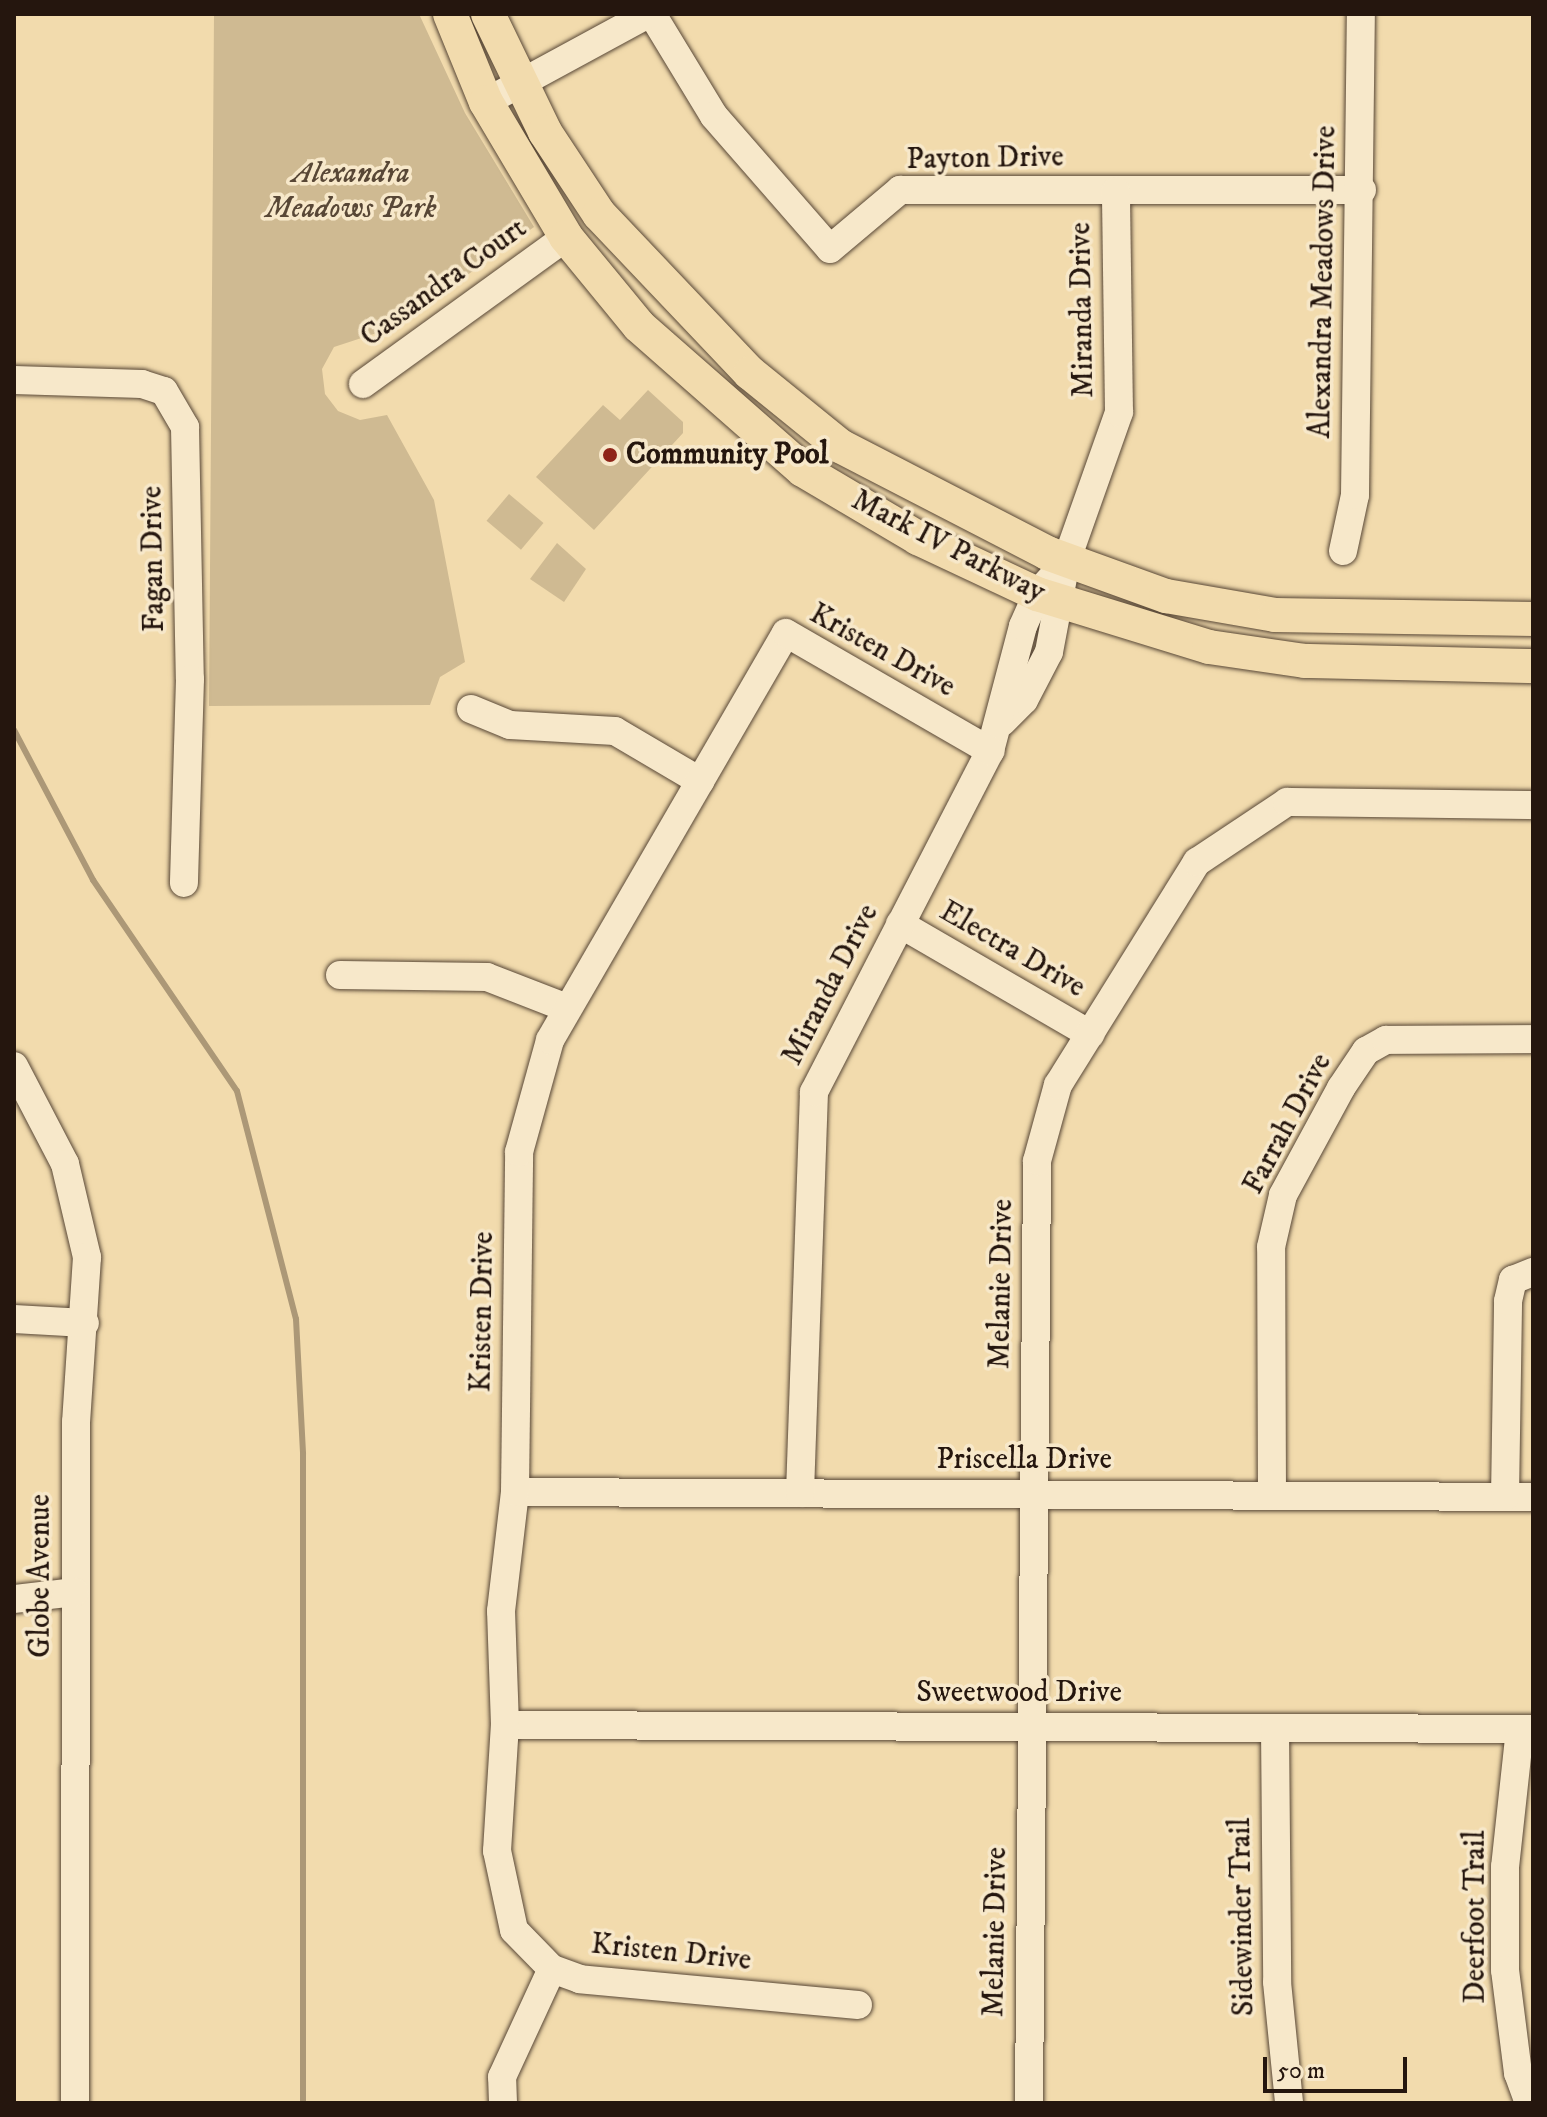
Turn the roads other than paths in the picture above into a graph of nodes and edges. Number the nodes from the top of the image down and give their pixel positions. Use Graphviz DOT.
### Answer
graph roads {
  1 [pos="450,14"];
  2 [pos="488,14"];
  3 [pos="650,14"];
  4 [pos="1361,14"];
  5 [pos="519,83"];
  6 [pos="486,102"];
  7 [pos="1362,190"];
  8 [pos="1116,191"];
  9 [pos="566,237"];
  10 [pos="14,380"];
  11 [pos="363,384"];
  12 [pos="1343,551"];
  13 [pos="1066,562"];
  14 [pos="1050,599"];
  15 [pos="1533,619"];
  16 [pos="1533,666"];
  17 [pos="471,709"];
  18 [pos="990,751"];
  19 [pos="700,781"];
  20 [pos="1533,805"];
  21 [pos="184,883"];
  22 [pos="900,924"];
  23 [pos="340,975"];
  24 [pos="567,1008"];
  25 [pos="1090,1034"];
  26 [pos="1533,1039"];
  27 [pos="14,1066"];
  28 [pos="1533,1272"];
  29 [pos="14,1319"];
  30 [pos="85,1323"];
  31 [pos="515,1492"];
  32 [pos="800,1493"];
  33 [pos="1034,1494"];
  34 [pos="1272,1495"];
  35 [pos="1519,1497"];
  36 [pos="75,1592"];
  37 [pos="14,1599"];
  38 [pos="505,1725"];
  39 [pos="1032,1727"];
  40 [pos="1275,1728"];
  41 [pos="1526,1729"];
  42 [pos="552,1969"];
  43 [pos="858,2005"];
  44 [pos="75,2103"];
  45 [pos="503,2103"];
  46 [pos="1029,2103"];
  47 [pos="1289,2103"];
  48 [pos="1529,2103"];
  1 -- 6 [label="main road, Mark IV Parkway"];
  2 -- 5 [label="main road, Mark IV Parkway"];
  3 -- 5 [label="street"];
  3 -- 8 [label="street, Payton Drive"];
  4 -- 7 [label="street, Alexandra Meadows Drive"];
  5 -- 6 [label="street"];
  5 -- 13 [label="main road, Mark IV Parkway"];
  6 -- 9 [label="main road, Mark IV Parkway"];
  7 -- 8 [label="street, Payton Drive"];
  7 -- 12 [label="street, Alexandra Meadows Drive"];
  8 -- 13 [label="street, Miranda Drive"];
  9 -- 11 [label="street, Cassandra Court"];
  9 -- 14 [label="main road, Mark IV Parkway"];
  10 -- 21 [label="street, Fagan Drive"];
  13 -- 14 [label="street, Miranda Drive"];
  13 -- 15 [label="main road, Mark IV Parkway"];
  14 -- 16 [label="main road, Mark IV Parkway"];
  14 -- 18 [label="street, Miranda Drive"];
  17 -- 19 [label="street"];
  18 -- 19 [label="street, Kristen Drive"];
  18 -- 22 [label="street, Miranda Drive"];
  19 -- 24 [label="street, Kristen Drive"];
  20 -- 25 [label="street, Melanie Drive"];
  22 -- 25 [label="street, Electra Drive"];
  22 -- 32 [label="street, Miranda Drive"];
  23 -- 24 [label="street"];
  24 -- 31 [label="street, Kristen Drive"];
  25 -- 33 [label="street, Melanie Drive"];
  26 -- 34 [label="street, Farrah Drive"];
  27 -- 30 [label="street, Globe Avenue"];
  28 -- 35 [label="street"];
  29 -- 30 [label="street"];
  30 -- 36 [label="street, Globe Avenue"];
  31 -- 32 [label="street, Priscella Drive"];
  31 -- 38 [label="street, Kristen Drive"];
  32 -- 33 [label="street, Priscella Drive"];
  33 -- 34 [label="street, Priscella Drive"];
  33 -- 39 [label="street, Melanie Drive"];
  34 -- 35 [label="street, Priscella Drive"];
  36 -- 37 [label="street"];
  36 -- 44 [label="street, Globe Avenue"];
  38 -- 39 [label="street, Sweetwood Drive"];
  38 -- 42 [label="street, Kristen Drive"];
  39 -- 40 [label="street, Sweetwood Drive"];
  39 -- 46 [label="street, Melanie Drive"];
  40 -- 41 [label="street, Sweetwood Drive"];
  40 -- 47 [label="street, Sidewinder Trail"];
  41 -- 48 [label="street, Deerfoot Trail"];
  42 -- 43 [label="street, Kristen Drive"];
  42 -- 45 [label="street"];
}
